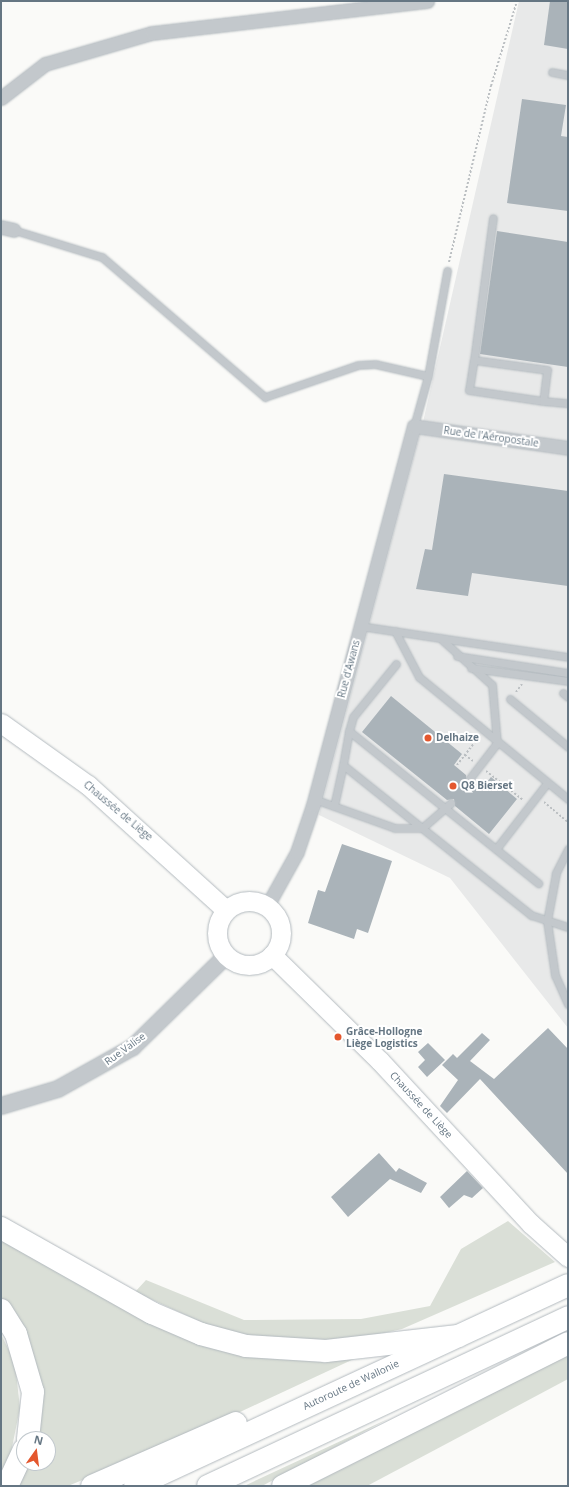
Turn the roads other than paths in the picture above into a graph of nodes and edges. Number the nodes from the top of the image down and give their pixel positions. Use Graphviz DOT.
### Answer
graph roads {
  1 [pos="427,1"];
  2 [pos="552,72"];
  3 [pos="568,75"];
  4 [pos="1,98"];
  5 [pos="493,218"];
  6 [pos="7,229"];
  7 [pos="447,271"];
  8 [pos="474,360"];
  9 [pos="428,376"];
  10 [pos="544,401"];
  11 [pos="568,403"];
  12 [pos="414,426"];
  13 [pos="568,448"];
  14 [pos="360,626"];
  15 [pos="394,631"];
  16 [pos="440,638"];
  17 [pos="457,656"];
  18 [pos="568,657"];
  19 [pos="396,664"];
  20 [pos="471,668"];
  21 [pos="568,673"];
  22 [pos="568,681"];
  23 [pos="510,699"];
  24 [pos="1,723"];
  25 [pos="349,731"];
  26 [pos="497,743"];
  27 [pos="568,748"];
  28 [pos="343,764"];
  29 [pos="470,778"];
  30 [pos="547,783"];
  31 [pos="314,799"];
  32 [pos="568,799"];
  33 [pos="334,806"];
  34 [pos="448,806"];
  35 [pos="422,828"];
  36 [pos="496,849"];
  37 [pos="568,849"];
  38 [pos="538,883"];
  39 [pos="267,906"];
  40 [pos="226,910"];
  41 [pos="548,921"];
  42 [pos="568,927"];
  43 [pos="272,955"];
  44 [pos="226,956"];
  45 [pos="568,1004"];
  46 [pos="1,1106"];
  47 [pos="1,1228"];
  48 [pos="568,1257"];
  49 [pos="568,1285"];
  50 [pos="1,1310"];
  51 [pos="568,1317"];
  52 [pos="458,1336"];
  53 [pos="568,1343"];
  54 [pos="382,1371"];
  55 [pos="29,1431"];
  56 [pos="16,1467"];
  57 [pos="7,1486"];
  58 [pos="92,1486"];
  59 [pos="135,1486"];
  60 [pos="208,1486"];
  61 [pos="283,1486"];
  1 -- 4 [label="street"];
  2 -- 3 [label="lane"];
  5 -- 8 [label="lane"];
  6 -- 9 [label="lane"];
  7 -- 9 [label="lane"];
  8 -- 10 [label="lane"];
  8 -- 10 [label="lane"];
  9 -- 12 [label="lane"];
  10 -- 11 [label="lane"];
  12 -- 13 [label="street, Rue de l'Aéropostale"];
  12 -- 14 [label="street, Rue d'Awans"];
  14 -- 15 [label="lane"];
  14 -- 31 [label="street, Rue d'Awans"];
  15 -- 16 [label="lane"];
  15 -- 26 [label="lane"];
  16 -- 17 [label="lane"];
  16 -- 18 [label="lane"];
  17 -- 20 [label="lane"];
  17 -- 21 [label="lane"];
  19 -- 25 [label="lane"];
  20 -- 22 [label="lane"];
  20 -- 26 [label="lane"];
  23 -- 27 [label="lane"];
  24 -- 40 [label="main road, Chaussée de Liège"];
  25 -- 28 [label="lane"];
  25 -- 34 [label="lane"];
  26 -- 29 [label="lane"];
  26 -- 30 [label="lane"];
  28 -- 33 [label="lane"];
  28 -- 35 [label="lane"];
  30 -- 32 [label="lane"];
  30 -- 36 [label="lane"];
  31 -- 33 [label="lane"];
  31 -- 39 [label="street, Rue d'Awans"];
  33 -- 35 [label="lane"];
  34 -- 35 [label="lane"];
  34 -- 36 [label="lane"];
  35 -- 41 [label="lane"];
  36 -- 38 [label="lane"];
  37 -- 41 [label="lane"];
  39 -- 40 [label="main road"];
  39 -- 43 [label="main road"];
  40 -- 44 [label="main road"];
  41 -- 42 [label="lane"];
  41 -- 45 [label="lane"];
  43 -- 44 [label="main road"];
  43 -- 48 [label="main road, Chaussée de Liège"];
  44 -- 46 [label="street, Rue Valise"];
  47 -- 52 [label="highway"];
  49 -- 52 [label="highway, Autoroute de Wallonie"];
  50 -- 55 [label="highway"];
  51 -- 60 [label="highway"];
  52 -- 54 [label="highway, Autoroute de Wallonie"];
  53 -- 61 [label="highway"];
  54 -- 58 [label="highway"];
  54 -- 59 [label="highway, Autoroute de Wallonie"];
  56 -- 57 [label="highway"];
}
